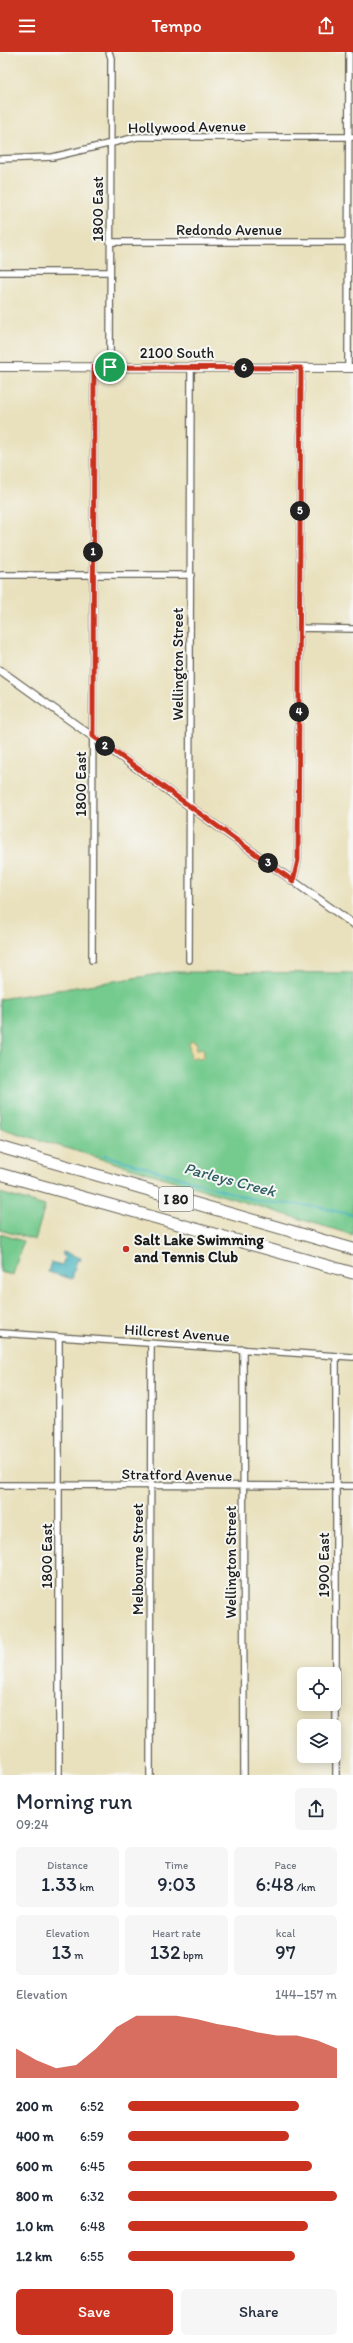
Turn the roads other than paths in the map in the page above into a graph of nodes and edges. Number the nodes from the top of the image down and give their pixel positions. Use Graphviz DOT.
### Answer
graph roads {
  1 [pos="109,52"];
  2 [pos="349,52"];
  3 [pos="351,137"];
  4 [pos="111,143"];
  5 [pos="0,159"];
  6 [pos="351,218"];
  7 [pos="110,242"];
  8 [pos="349,242"];
  9 [pos="0,272"];
  10 [pos="110,272"];
  11 [pos="351,291"];
  12 [pos="0,367"];
  13 [pos="94,367"];
  14 [pos="110,367"];
  15 [pos="191,367"];
  16 [pos="301,368"];
  17 [pos="351,368"];
  18 [pos="0,575"];
  19 [pos="93,575"];
  20 [pos="191,575"];
  21 [pos="299,628"];
  22 [pos="353,629"];
  23 [pos="0,670"];
  24 [pos="93,736"];
  25 [pos="190,806"];
  26 [pos="293,881"];
  27 [pos="353,924"];
  28 [pos="92,960"];
  29 [pos="189,960"];
  30 [pos="0,1147"];
  31 [pos="0,1174"];
  32 [pos="353,1249"];
  33 [pos="353,1273"];
  34 [pos="0,1333"];
  35 [pos="59,1337"];
  36 [pos="151,1344"];
  37 [pos="243,1350"];
  38 [pos="336,1356"];
  39 [pos="353,1357"];
  40 [pos="0,1485"];
  41 [pos="59,1486"];
  42 [pos="150,1486"];
  43 [pos="336,1486"];
  44 [pos="353,1486"];
  45 [pos="243,1487"];
  46 [pos="59,1775"];
  47 [pos="150,1775"];
  48 [pos="244,1775"];
  49 [pos="336,1775"];
  1 -- 4 [label="street, 1800 East"];
  2 -- 3 [label="street"];
  3 -- 4 [label="street, Hollywood Avenue"];
  3 -- 6 [label="street"];
  4 -- 5 [label="street, Hollywood Avenue"];
  4 -- 7 [label="street, 1800 East"];
  6 -- 8 [label="street"];
  7 -- 8 [label="street, Redondo Avenue"];
  7 -- 10 [label="street, 1800 East"];
  8 -- 11 [label="street"];
  9 -- 10 [label="street"];
  10 -- 14 [label="street, 1800 East"];
  11 -- 17 [label="street"];
  12 -- 13 [label="main road, 2100 South"];
  13 -- 14 [label="main road, 2100 South"];
  13 -- 19 [label="street, 1800 East"];
  14 -- 15 [label="main road, 2100 South"];
  15 -- 16 [label="main road, 2100 South"];
  15 -- 20 [label="street, Wellington Street"];
  16 -- 17 [label="main road, 2100 South"];
  16 -- 21 [label="street"];
  18 -- 19 [label="street"];
  19 -- 20 [label="street"];
  19 -- 24 [label="street, 1800 East"];
  20 -- 25 [label="street, Wellington Street"];
  21 -- 22 [label="street"];
  21 -- 26 [label="street"];
  23 -- 24 [label="street"];
  24 -- 25 [label="street"];
  24 -- 28 [label="street, 1800 East"];
  25 -- 26 [label="street"];
  25 -- 29 [label="street, Wellington Street"];
  26 -- 27 [label="street"];
  30 -- 32 [label="highway, I 80"];
  31 -- 33 [label="highway, I 80"];
  34 -- 35 [label="street, Hillcrest Avenue"];
  35 -- 36 [label="street, Hillcrest Avenue"];
  35 -- 41 [label="street, 1800 East"];
  36 -- 37 [label="street, Hillcrest Avenue"];
  36 -- 42 [label="street, Melbourne Street"];
  37 -- 38 [label="street, Hillcrest Avenue"];
  37 -- 45 [label="street, Wellington Street"];
  38 -- 39 [label="street, Hillcrest Avenue"];
  38 -- 43 [label="street, 1900 East"];
  40 -- 41 [label="street, Stratford Avenue"];
  41 -- 42 [label="street, Stratford Avenue"];
  41 -- 46 [label="street, 1800 East"];
  42 -- 45 [label="street, Stratford Avenue"];
  42 -- 47 [label="street, Melbourne Street"];
  43 -- 44 [label="street, Stratford Avenue"];
  43 -- 45 [label="street, Stratford Avenue"];
  43 -- 49 [label="street, 1900 East"];
  45 -- 48 [label="street, Wellington Street"];
}
